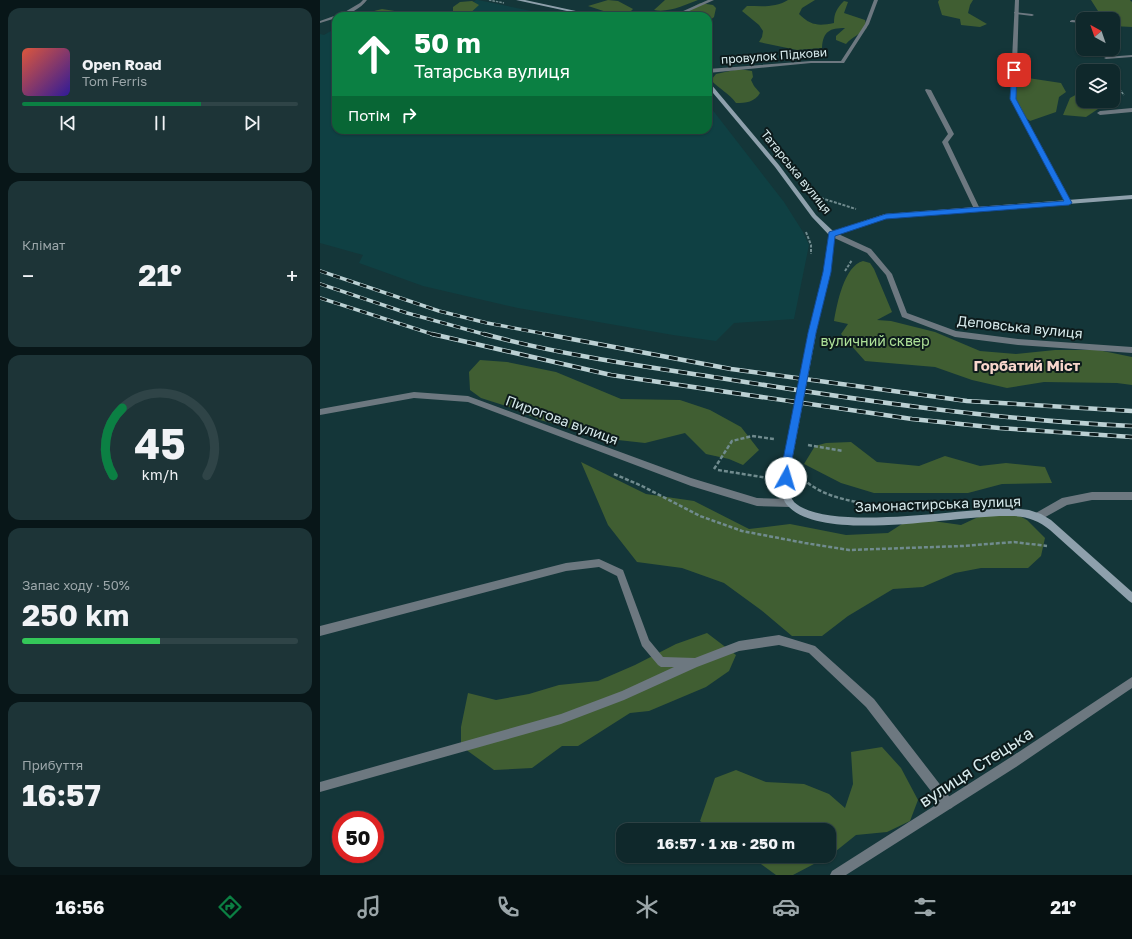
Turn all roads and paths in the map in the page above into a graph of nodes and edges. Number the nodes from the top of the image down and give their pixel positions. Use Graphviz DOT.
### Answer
graph roads {
  1 [pos="365,0"];
  2 [pos="518,0"];
  3 [pos="712,0"];
  4 [pos="876,0"];
  5 [pos="1016,0"];
  6 [pos="347,12"];
  7 [pos="577,12"];
  8 [pos="684,12"];
  9 [pos="1016,13"];
  10 [pos="1032,15"];
  11 [pos="332,18"];
  12 [pos="1072,21"];
  13 [pos="1076,21"];
  14 [pos="320,22"];
  15 [pos="1132,56"];
  16 [pos="1106,58"];
  17 [pos="712,71"];
  18 [pos="712,89"];
  19 [pos="928,90"];
  20 [pos="1132,110"];
  21 [pos="1100,113"];
  22 [pos="817,194"];
  23 [pos="1132,198"];
  24 [pos="1069,203"];
  25 [pos="858,209"];
  26 [pos="977,210"];
  27 [pos="805,231"];
  28 [pos="832,234"];
  29 [pos="811,256"];
  30 [pos="1132,350"];
  31 [pos="320,412"];
  32 [pos="607,471"];
  33 [pos="1132,496"];
  34 [pos="790,503"];
  35 [pos="1038,517"];
  36 [pos="1051,548"];
  37 [pos="1132,598"];
  38 [pos="320,631"];
  39 [pos="695,663"];
  40 [pos="1132,682"];
  41 [pos="320,787"];
  42 [pos="948,804"];
  43 [pos="836,875"];
  1 -- 6 [label="street"];
  2 -- 7 [label="main road"];
  3 -- 8 [label="street"];
  4 -- 17 [label="street, провулок Підкови"];
  5 -- 9 [label="street"];
  9 -- 10 [label="street"];
  9 -- 24 [label="street"];
  11 -- 14 [label="street"];
  12 -- 13 [label="street"];
  15 -- 16 [label="street"];
  18 -- 28 [label="main road, Татарська вулиця"];
  19 -- 26 [label="street"];
  20 -- 21 [label="street"];
  22 -- 25 [label="path"];
  23 -- 24 [label="main road"];
  24 -- 26 [label="main road"];
  26 -- 28 [label="main road"];
  27 -- 29 [label="path"];
  28 -- 30 [label="street, Деповська вулиця"];
  28 -- 34 [label="main road, Татарська вулиця, bridge"];
  31 -- 34 [label="street, Пирогова вулиця"];
  32 -- 36 [label="path"];
  33 -- 35 [label="street"];
  34 -- 35 [label="main road, Замонастирська вулиця"];
  35 -- 37 [label="main road, Замонастирська вулиця"];
  38 -- 39 [label="street"];
  39 -- 41 [label="street"];
  39 -- 42 [label="street"];
  40 -- 42 [label="street, вулиця Стецька"];
  42 -- 43 [label="street, вулиця Стецька"];
}
